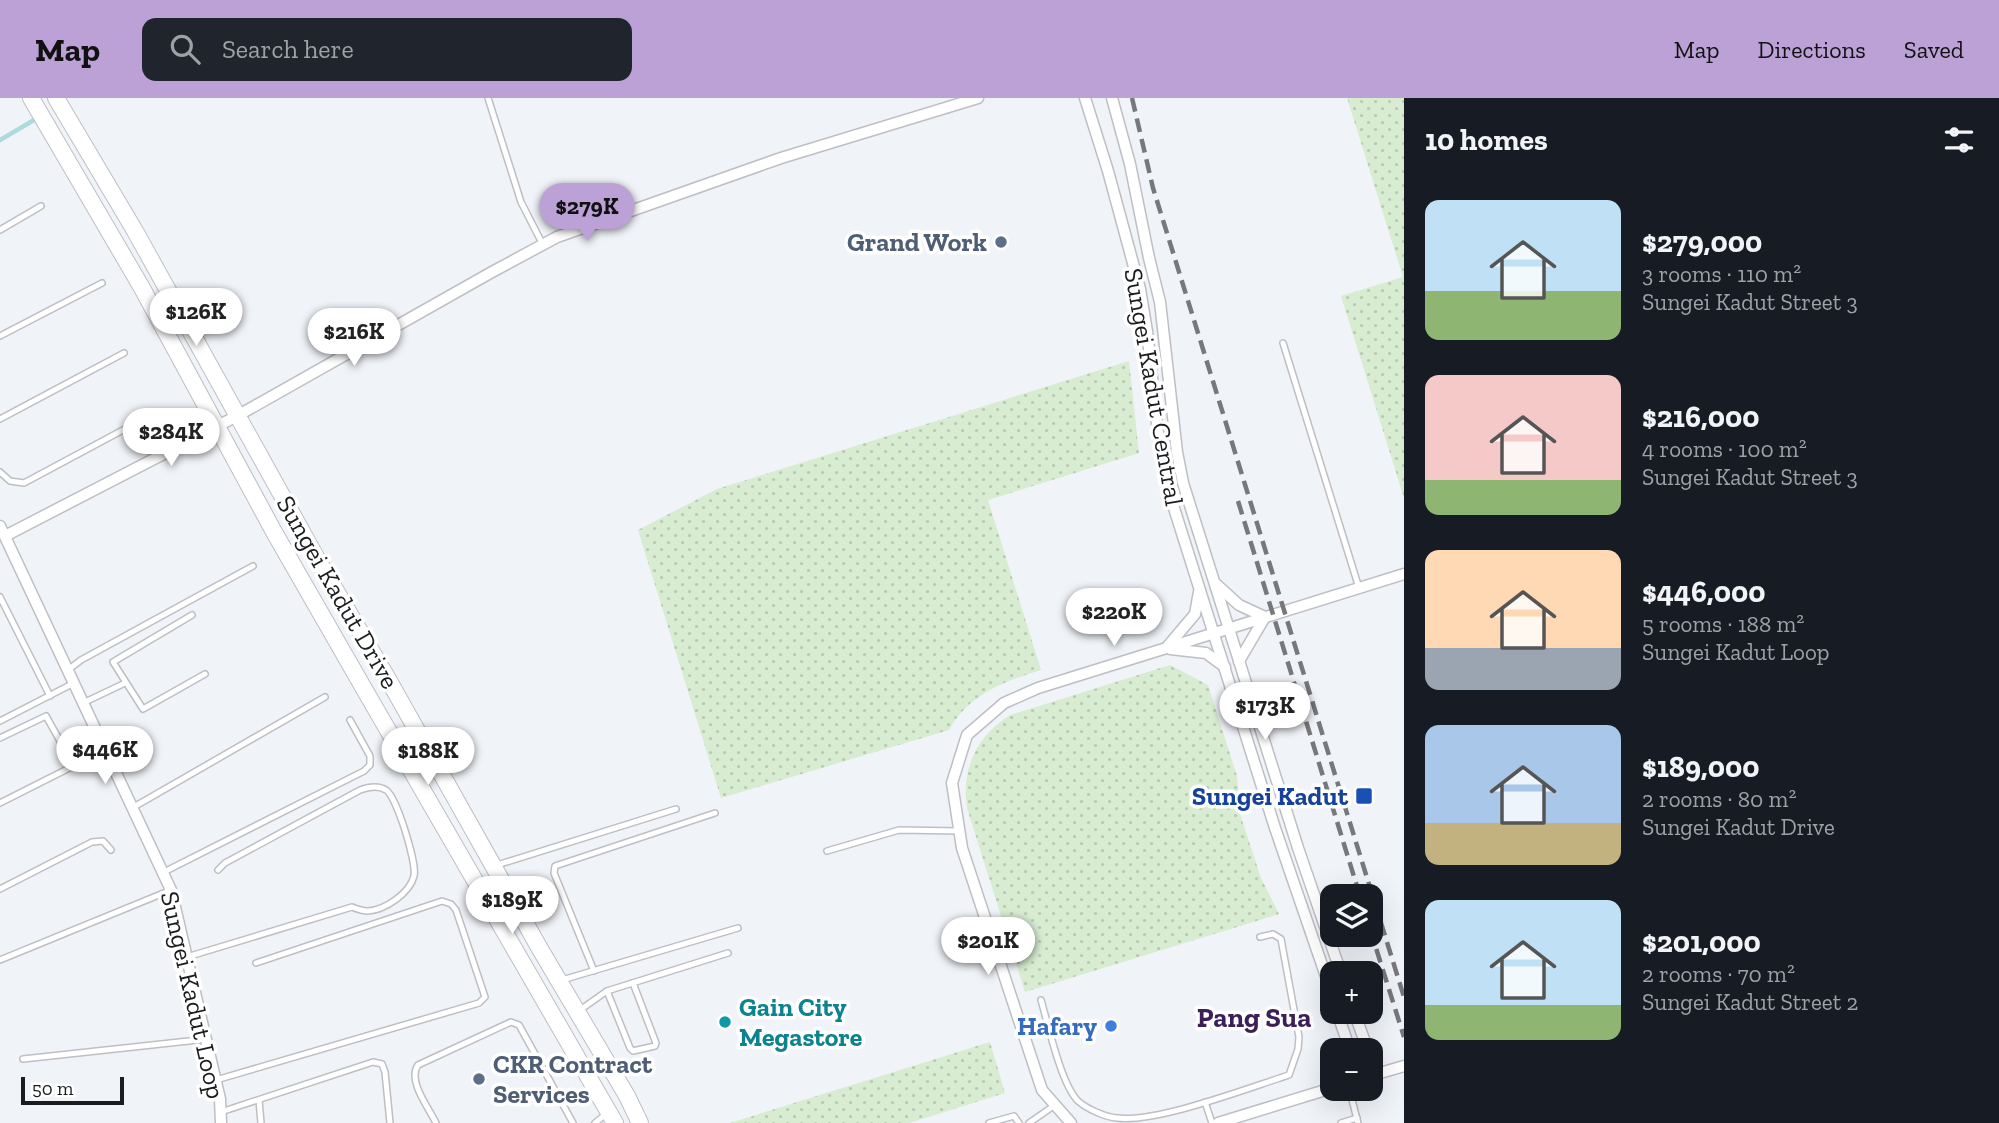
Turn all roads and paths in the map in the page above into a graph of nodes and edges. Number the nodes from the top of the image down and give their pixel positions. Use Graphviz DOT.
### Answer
graph roads {
  1 [pos="31,98"];
  2 [pos="56,98"];
  3 [pos="488,98"];
  4 [pos="978,98"];
  5 [pos="1085,98"];
  6 [pos="1112,98"];
  7 [pos="41,206"];
  8 [pos="0,230"];
  9 [pos="543,245"];
  10 [pos="102,283"];
  11 [pos="0,336"];
  12 [pos="1283,344"];
  13 [pos="124,353"];
  14 [pos="151,415"];
  15 [pos="237,416"];
  16 [pos="0,419"];
  17 [pos="218,426"];
  18 [pos="0,471"];
  19 [pos="2,531"];
  20 [pos="253,566"];
  21 [pos="1404,574"];
  22 [pos="1216,584"];
  23 [pos="1359,588"];
  24 [pos="1199,592"];
  25 [pos="0,597"];
  26 [pos="192,615"];
  27 [pos="1265,617"];
  28 [pos="1228,628"];
  29 [pos="1213,632"];
  30 [pos="1166,648"];
  31 [pos="1239,661"];
  32 [pos="1225,667"];
  33 [pos="68,670"];
  34 [pos="205,674"];
  35 [pos="74,683"];
  36 [pos="125,683"];
  37 [pos="50,696"];
  38 [pos="325,697"];
  39 [pos="83,703"];
  40 [pos="350,720"];
  41 [pos="0,721"];
  42 [pos="0,738"];
  43 [pos="105,750"];
  44 [pos="74,766"];
  45 [pos="0,803"];
  46 [pos="132,808"];
  47 [pos="676,809"];
  48 [pos="715,813"];
  49 [pos="960,831"];
  50 [pos="111,850"];
  51 [pos="827,851"];
  52 [pos="494,866"];
  53 [pos="218,870"];
  54 [pos="162,873"];
  55 [pos="0,889"];
  56 [pos="171,890"];
  57 [pos="738,928"];
  58 [pos="1260,937"];
  59 [pos="728,953"];
  60 [pos="187,957"];
  61 [pos="0,960"];
  62 [pos="1320,961"];
  63 [pos="1337,961"];
  64 [pos="256,963"];
  65 [pos="594,971"];
  66 [pos="559,981"];
  67 [pos="633,983"];
  68 [pos="607,991"];
  69 [pos="1041,1000"];
  70 [pos="578,1012"];
  71 [pos="207,1039"];
  72 [pos="23,1059"];
  73 [pos="1404,1066"];
  74 [pos="1383,1072"];
  75 [pos="216,1080"];
  76 [pos="1320,1092"];
  77 [pos="259,1100"];
  78 [pos="1353,1101"];
  79 [pos="1205,1102"];
  80 [pos="1055,1105"];
  81 [pos="221,1117"];
  82 [pos="612,1117"];
  83 [pos="1358,1121"];
  84 [pos="261,1123"];
  85 [pos="390,1123"];
  86 [pos="436,1123"];
  87 [pos="573,1123"];
  88 [pos="595,1123"];
  89 [pos="640,1123"];
  90 [pos="989,1123"];
  91 [pos="1019,1123"];
  92 [pos="1029,1123"];
  93 [pos="1071,1123"];
  94 [pos="1212,1123"];
  95 [pos="1218,1123"];
  96 [pos="1341,1123"];
  1 -- 17 [label="main road, Sungei Kadut Drive"];
  2 -- 15 [label="main road, Sungei Kadut Drive"];
  3 -- 9 [label="lane"];
  4 -- 9 [label="street"];
  5 -- 24 [label="street, Sungei Kadut Central"];
  6 -- 22 [label="street, Sungei Kadut Central"];
  7 -- 8 [label="lane"];
  9 -- 15 [label="street"];
  10 -- 11 [label="lane"];
  12 -- 23 [label="lane"];
  13 -- 16 [label="lane"];
  14 -- 18 [label="lane"];
  15 -- 17 [label="street"];
  15 -- 52 [label="main road, Sungei Kadut Drive"];
  17 -- 19 [label="street"];
  17 -- 82 [label="main road, Sungei Kadut Drive"];
  19 -- 33 [label="street, Sungei Kadut Loop"];
  20 -- 33 [label="lane"];
  21 -- 23 [label="street"];
  22 -- 27 [label="street"];
  22 -- 28 [label="street, Sungei Kadut Central"];
  23 -- 27 [label="street"];
  24 -- 29 [label="street, Sungei Kadut Central"];
  24 -- 30 [label="street"];
  25 -- 37 [label="lane"];
  26 -- 36 [label="lane"];
  27 -- 28 [label="street"];
  27 -- 31 [label="street"];
  28 -- 29 [label="street"];
  28 -- 31 [label="street, Sungei Kadut Central"];
  29 -- 30 [label="street"];
  29 -- 32 [label="street, Sungei Kadut Central"];
  30 -- 32 [label="street"];
  30 -- 49 [label="street"];
  31 -- 63 [label="street, Sungei Kadut Central"];
  32 -- 62 [label="street, Sungei Kadut Central"];
  33 -- 35 [label="street, Sungei Kadut Loop"];
  34 -- 36 [label="lane"];
  35 -- 37 [label="lane"];
  35 -- 39 [label="street, Sungei Kadut Loop"];
  36 -- 39 [label="lane"];
  37 -- 41 [label="lane"];
  38 -- 46 [label="lane"];
  39 -- 43 [label="street, Sungei Kadut Loop"];
  40 -- 54 [label="lane"];
  42 -- 44 [label="lane"];
  43 -- 44 [label="lane"];
  43 -- 46 [label="street, Sungei Kadut Loop"];
  44 -- 45 [label="lane"];
  46 -- 54 [label="street, Sungei Kadut Loop"];
  47 -- 52 [label="lane"];
  48 -- 65 [label="lane"];
  49 -- 51 [label="lane"];
  49 -- 80 [label="street"];
  50 -- 55 [label="lane"];
  52 -- 66 [label="main road, Sungei Kadut Drive"];
  53 -- 60 [label="lane"];
  54 -- 56 [label="street, Sungei Kadut Loop"];
  56 -- 60 [label="street, Sungei Kadut Loop"];
  56 -- 61 [label="lane"];
  57 -- 65 [label="lane"];
  58 -- 79 [label="lane"];
  59 -- 67 [label="lane"];
  60 -- 71 [label="street, Sungei Kadut Loop"];
  64 -- 75 [label="lane"];
  65 -- 66 [label="lane"];
  66 -- 70 [label="main road, Sungei Kadut Drive"];
  67 -- 68 [label="lane"];
  67 -- 68 [label="lane"];
  68 -- 70 [label="lane"];
  69 -- 79 [label="lane"];
  70 -- 89 [label="main road, Sungei Kadut Drive"];
  71 -- 72 [label="lane"];
  71 -- 75 [label="street, Sungei Kadut Loop"];
  73 -- 74 [label="street"];
  75 -- 81 [label="street, Sungei Kadut Loop"];
  76 -- 95 [label="street"];
  77 -- 81 [label="lane"];
  77 -- 84 [label="lane"];
  77 -- 85 [label="lane"];
  78 -- 83 [label="lane"];
  79 -- 94 [label="lane"];
  80 -- 92 [label="lane"];
  80 -- 93 [label="street"];
  82 -- 88 [label="lane"];
  83 -- 96 [label="lane"];
  86 -- 87 [label="lane"];
  90 -- 91 [label="lane"];
}
